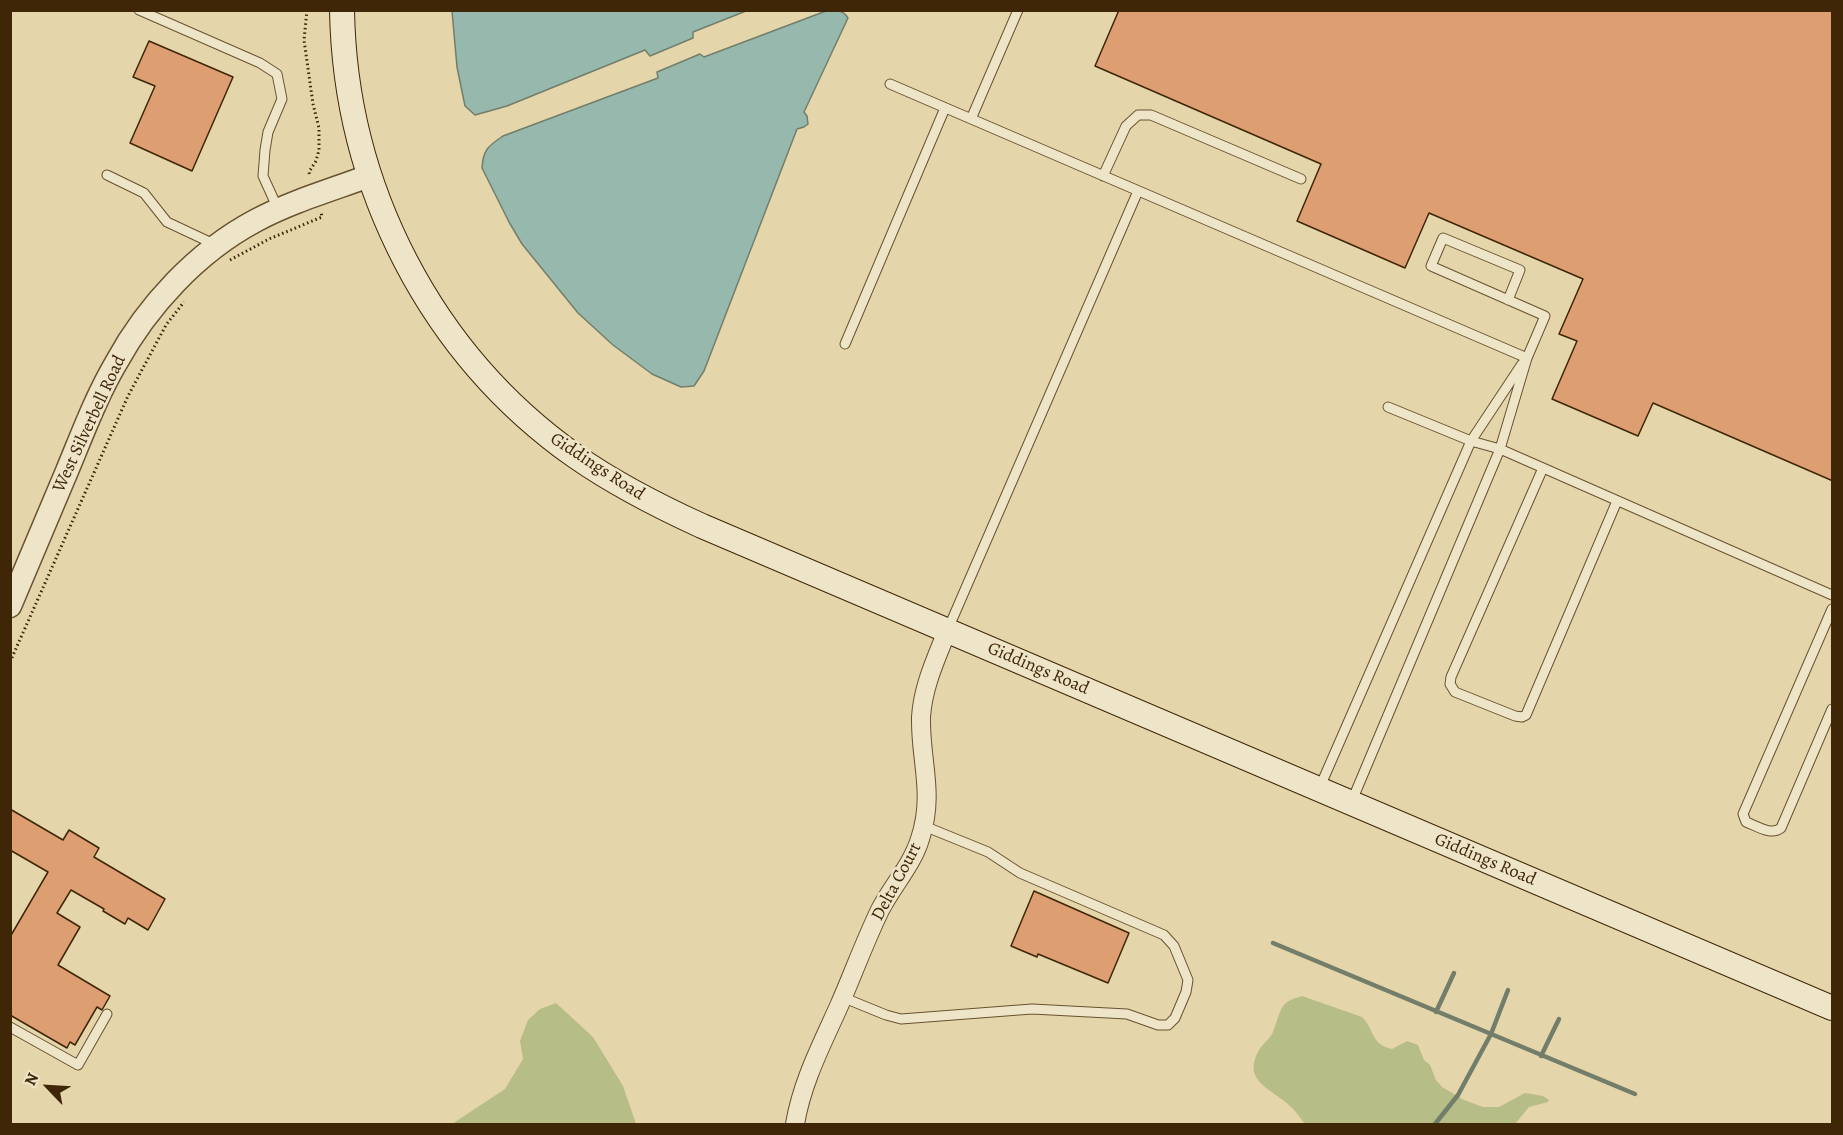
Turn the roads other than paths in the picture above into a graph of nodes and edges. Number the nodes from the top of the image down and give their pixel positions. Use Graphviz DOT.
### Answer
graph roads {
  1 [pos="139,10"];
  2 [pos="342,10"];
  3 [pos="1018,10"];
  4 [pos="890,84"];
  5 [pos="945,108"];
  6 [pos="971,119"];
  7 [pos="106,175"];
  8 [pos="369,176"];
  9 [pos="1103,176"];
  10 [pos="1301,179"];
  11 [pos="1138,191"];
  12 [pos="278,210"];
  13 [pos="222,254"];
  14 [pos="1508,300"];
  15 [pos="845,344"];
  16 [pos="1527,358"];
  17 [pos="1388,407"];
  18 [pos="1471,441"];
  19 [pos="1500,450"];
  20 [pos="1543,468"];
  21 [pos="1617,501"];
  22 [pos="1833,595"];
  23 [pos="10,606"];
  24 [pos="1833,609"];
  25 [pos="947,631"];
  26 [pos="1833,709"];
  27 [pos="1320,789"];
  28 [pos="1351,803"];
  29 [pos="924,826"];
  30 [pos="842,997"];
  31 [pos="1833,1008"];
  32 [pos="108,1014"];
  33 [pos="10,1027"];
  34 [pos="795,1125"];
  1 -- 12 [label="lane"];
  2 -- 8 [label="main road"];
  3 -- 6 [label="lane"];
  4 -- 5 [label="lane"];
  5 -- 6 [label="lane"];
  5 -- 15 [label="lane"];
  6 -- 9 [label="lane"];
  7 -- 13 [label="lane"];
  8 -- 12 [label="street, West Silverbell Road"];
  8 -- 25 [label="main road, Giddings Road"];
  9 -- 10 [label="lane"];
  9 -- 11 [label="lane"];
  11 -- 16 [label="lane"];
  11 -- 25 [label="lane"];
  12 -- 13 [label="street, West Silverbell Road"];
  13 -- 23 [label="street, West Silverbell Road"];
  14 -- 14 [label="lane"];
  14 -- 16 [label="lane"];
  16 -- 18 [label="lane"];
  16 -- 19 [label="lane"];
  17 -- 18 [label="lane"];
  18 -- 19 [label="lane"];
  18 -- 27 [label="lane"];
  19 -- 20 [label="lane"];
  19 -- 28 [label="lane"];
  20 -- 21 [label="lane"];
  20 -- 21 [label="lane"];
  21 -- 22 [label="lane"];
  24 -- 26 [label="lane"];
  25 -- 27 [label="main road, Giddings Road"];
  25 -- 29 [label="street, Delta Court"];
  27 -- 28 [label="main road, Giddings Road"];
  28 -- 31 [label="main road, Giddings Road"];
  29 -- 30 [label="street, Delta Court"];
  29 -- 30 [label="lane"];
  30 -- 34 [label="street, Delta Court"];
  32 -- 33 [label="lane"];
}
